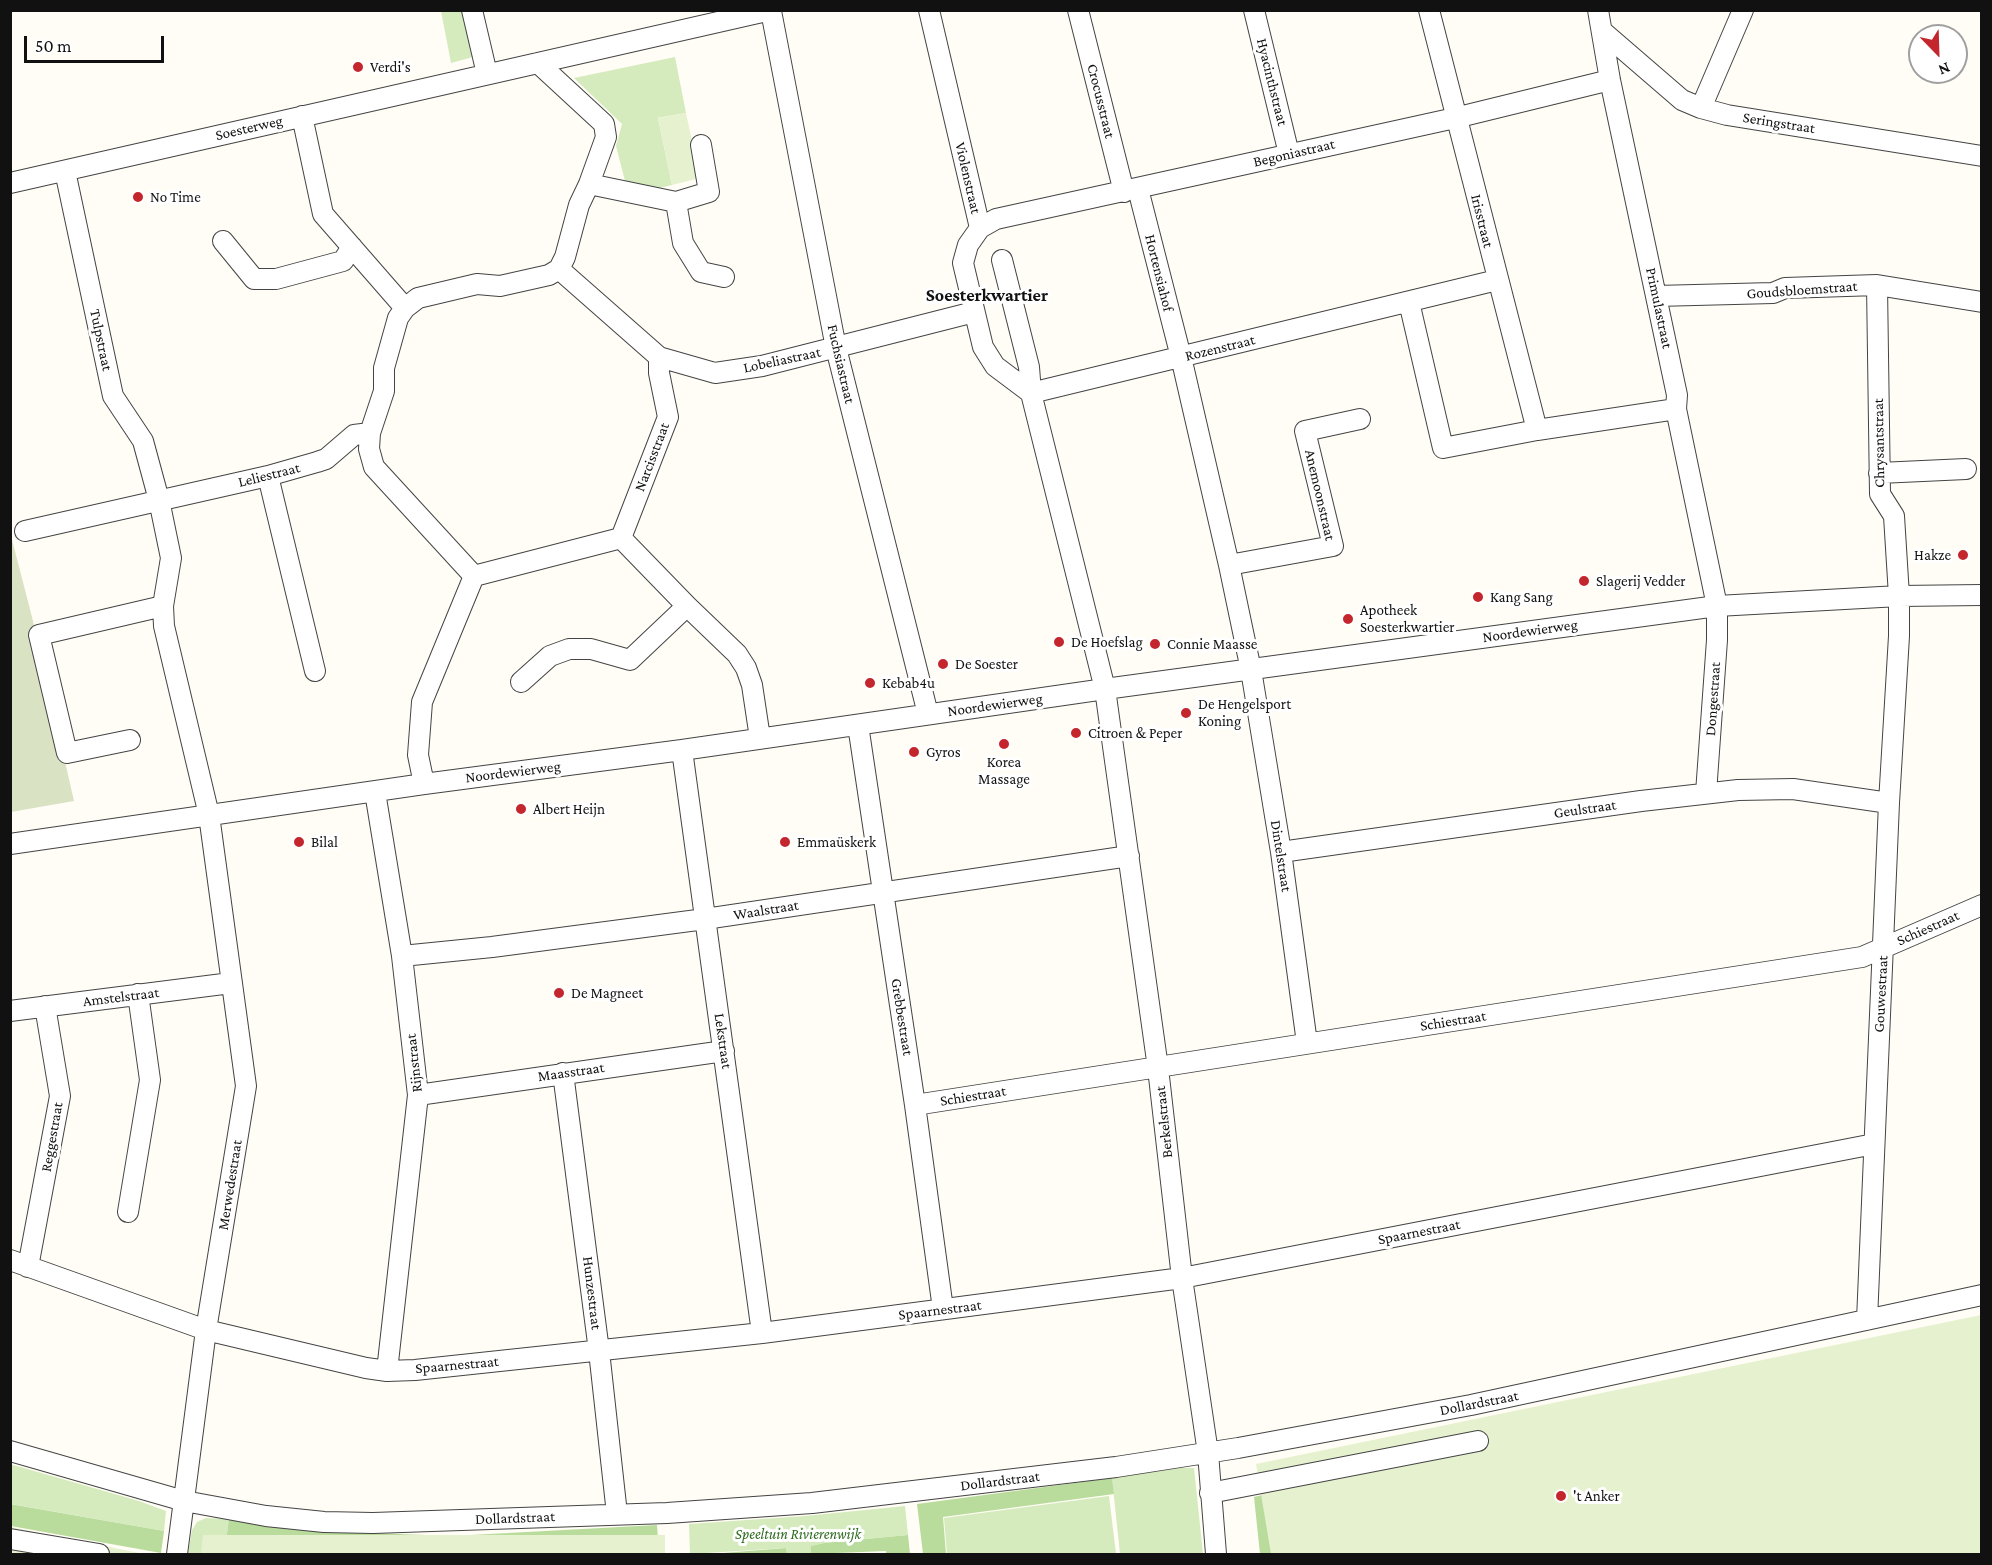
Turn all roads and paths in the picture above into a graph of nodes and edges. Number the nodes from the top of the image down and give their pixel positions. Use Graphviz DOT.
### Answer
graph roads {
  1 [pos="472,10"];
  2 [pos="928,10"];
  3 [pos="1078,10"];
  4 [pos="1254,10"];
  5 [pos="1430,10"];
  6 [pos="1598,10"];
  7 [pos="1743,10"];
  8 [pos="771,11"];
  9 [pos="1602,31"];
  10 [pos="538,63"];
  11 [pos="486,74"];
  12 [pos="1610,80"];
  13 [pos="1701,108"];
  14 [pos="302,116"];
  15 [pos="1455,118"];
  16 [pos="701,145"];
  17 [pos="1289,154"];
  18 [pos="1982,156"];
  19 [pos="65,171"];
  20 [pos="10,183"];
  21 [pos="589,184"];
  22 [pos="1131,191"];
  23 [pos="676,202"];
  24 [pos="980,228"];
  25 [pos="223,241"];
  26 [pos="352,247"];
  27 [pos="1002,260"];
  28 [pos="559,269"];
  29 [pos="724,277"];
  30 [pos="1497,280"];
  31 [pos="1877,285"];
  32 [pos="1656,296"];
  33 [pos="1409,302"];
  34 [pos="1982,303"];
  35 [pos="405,308"];
  36 [pos="974,312"];
  37 [pos="836,348"];
  38 [pos="659,357"];
  39 [pos="1180,357"];
  40 [pos="1031,393"];
  41 [pos="1676,409"];
  42 [pos="1360,419"];
  43 [pos="1537,430"];
  44 [pos="370,433"];
  45 [pos="1966,469"];
  46 [pos="1879,473"];
  47 [pos="268,476"];
  48 [pos="159,500"];
  49 [pos="25,531"];
  50 [pos="621,538"];
  51 [pos="1229,565"];
  52 [pos="474,576"];
  53 [pos="1982,595"];
  54 [pos="1899,596"];
  55 [pos="163,606"];
  56 [pos="687,606"];
  57 [pos="1717,606"];
  58 [pos="1251,670"];
  59 [pos="315,671"];
  60 [pos="521,682"];
  61 [pos="1105,689"];
  62 [pos="928,714"];
  63 [pos="858,725"];
  64 [pos="760,738"];
  65 [pos="130,740"];
  66 [pos="682,750"];
  67 [pos="424,784"];
  68 [pos="375,792"];
  69 [pos="1706,793"];
  70 [pos="1889,803"];
  71 [pos="209,815"];
  72 [pos="10,844"];
  73 [pos="1281,852"];
  74 [pos="1129,856"];
  75 [pos="883,892"];
  76 [pos="1982,905"];
  77 [pos="705,919"];
  78 [pos="1883,948"];
  79 [pos="402,956"];
  80 [pos="231,983"];
  81 [pos="138,994"];
  82 [pos="45,1006"];
  83 [pos="10,1011"];
  84 [pos="1307,1043"];
  85 [pos="724,1051"];
  86 [pos="1158,1068"];
  87 [pos="563,1073"];
  88 [pos="418,1095"];
  89 [pos="915,1105"];
  90 [pos="1874,1144"];
  91 [pos="128,1212"];
  92 [pos="19,1263"];
  93 [pos="1182,1278"];
  94 [pos="1982,1295"];
  95 [pos="943,1309"];
  96 [pos="1867,1320"];
  97 [pos="206,1330"];
  98 [pos="762,1333"];
  99 [pos="599,1351"];
  100 [pos="387,1371"];
  101 [pos="1478,1441"];
  102 [pos="10,1451"];
  103 [pos="1208,1453"];
  104 [pos="1210,1493"];
  105 [pos="184,1501"];
  106 [pos="617,1515"];
  107 [pos="10,1539"];
  108 [pos="99,1554"];
  109 [pos="177,1554"];
  110 [pos="1216,1554"];
  1 -- 11 [label="street"];
  2 -- 24 [label="street, Violenstraat"];
  3 -- 22 [label="street, Crocusstraat"];
  4 -- 17 [label="street, Hyacinthstraat"];
  5 -- 15 [label="street, Irisstraat"];
  6 -- 9 [label="street, Primulastraat"];
  7 -- 13 [label="street"];
  8 -- 10 [label="street, Soesterweg"];
  8 -- 37 [label="street, Fuchsiastraat"];
  9 -- 12 [label="street, Primulastraat"];
  9 -- 13 [label="street, Seringstraat"];
  10 -- 11 [label="street, Soesterweg"];
  10 -- 21 [label="street"];
  11 -- 14 [label="street, Soesterweg"];
  12 -- 15 [label="street, Begoniastraat"];
  12 -- 32 [label="street, Primulastraat"];
  13 -- 18 [label="street, Seringstraat"];
  14 -- 19 [label="street, Soesterweg"];
  14 -- 26 [label="street"];
  15 -- 17 [label="street, Begoniastraat"];
  15 -- 30 [label="street, Irisstraat"];
  16 -- 23 [label="street"];
  17 -- 22 [label="street, Begoniastraat"];
  19 -- 20 [label="street, Soesterweg"];
  19 -- 48 [label="street, Tulpstraat"];
  21 -- 23 [label="street"];
  21 -- 28 [label="street"];
  22 -- 24 [label="street, Begoniastraat"];
  22 -- 39 [label="street, Hortensiahof"];
  23 -- 29 [label="street"];
  24 -- 36 [label="street, Violenstraat"];
  25 -- 26 [label="street"];
  26 -- 35 [label="street"];
  27 -- 40 [label="street"];
  28 -- 35 [label="street"];
  28 -- 38 [label="street"];
  30 -- 33 [label="street, Rozenstraat"];
  30 -- 43 [label="street, Irisstraat"];
  31 -- 32 [label="street, Goudsbloemstraat"];
  31 -- 34 [label="street, Goudsbloemstraat"];
  31 -- 46 [label="street, Chrysantstraat"];
  32 -- 41 [label="street, Primulastraat"];
  33 -- 39 [label="street, Rozenstraat"];
  33 -- 43 [label="street"];
  35 -- 44 [label="street"];
  36 -- 37 [label="street, Lobeliastraat"];
  36 -- 40 [label="street, Violenstraat"];
  37 -- 38 [label="street, Lobeliastraat"];
  37 -- 62 [label="street, Fuchsiastraat"];
  38 -- 50 [label="street, Narcisstraat"];
  39 -- 40 [label="street, Rozenstraat"];
  39 -- 51 [label="street"];
  40 -- 61 [label="street"];
  41 -- 43 [label="street"];
  41 -- 57 [label="street, Primulastraat"];
  42 -- 51 [label="street, Anemoonstraat"];
  44 -- 47 [label="street, Leliestraat"];
  44 -- 52 [label="street"];
  45 -- 46 [label="street"];
  46 -- 54 [label="street, Chrysantstraat"];
  47 -- 48 [label="street, Leliestraat"];
  47 -- 59 [label="street"];
  48 -- 49 [label="street"];
  48 -- 55 [label="street, Tulpstraat"];
  50 -- 52 [label="street"];
  50 -- 56 [label="street"];
  51 -- 58 [label="street"];
  52 -- 67 [label="street"];
  53 -- 54 [label="street, Noordewierweg"];
  54 -- 57 [label="street, Noordewierweg"];
  54 -- 70 [label="street, Gouwestraat"];
  55 -- 65 [label="street"];
  55 -- 71 [label="street, Tulpstraat"];
  56 -- 60 [label="street"];
  56 -- 64 [label="street"];
  57 -- 58 [label="street, Noordewierweg"];
  57 -- 69 [label="street, Dongestraat"];
  58 -- 61 [label="street, Noordewierweg"];
  58 -- 73 [label="street, Dintelstraat"];
  61 -- 62 [label="street, Noordewierweg"];
  61 -- 74 [label="street, Berkelstraat"];
  62 -- 63 [label="street, Noordewierweg"];
  63 -- 64 [label="street, Noordewierweg"];
  63 -- 75 [label="street, Grebbestraat"];
  64 -- 66 [label="street, Noordewierweg"];
  66 -- 67 [label="street, Noordewierweg"];
  66 -- 77 [label="street, Lekstraat"];
  67 -- 68 [label="street, Noordewierweg"];
  68 -- 71 [label="street, Noordewierweg"];
  68 -- 79 [label="street, Rijnstraat"];
  69 -- 70 [label="street, Geulstraat"];
  69 -- 73 [label="street, Geulstraat"];
  70 -- 78 [label="street, Gouwestraat"];
  71 -- 72 [label="street, Noordewierweg"];
  71 -- 80 [label="street, Merwedestraat"];
  73 -- 84 [label="street, Dintelstraat"];
  74 -- 75 [label="street, Waalstraat"];
  74 -- 86 [label="street, Berkelstraat"];
  75 -- 77 [label="street, Waalstraat"];
  75 -- 89 [label="street, Grebbestraat"];
  76 -- 78 [label="street, Schiestraat"];
  77 -- 79 [label="street, Waalstraat"];
  77 -- 85 [label="street, Lekstraat"];
  78 -- 84 [label="street, Schiestraat"];
  78 -- 90 [label="street, Gouwestraat"];
  79 -- 88 [label="street, Rijnstraat"];
  80 -- 81 [label="street, Amstelstraat"];
  80 -- 97 [label="street, Merwedestraat"];
  81 -- 82 [label="street, Amstelstraat"];
  81 -- 91 [label="street"];
  82 -- 83 [label="street, Amstelstraat"];
  82 -- 92 [label="street, Reggestraat"];
  84 -- 86 [label="street, Schiestraat"];
  85 -- 87 [label="street, Maasstraat"];
  85 -- 98 [label="street, Lekstraat"];
  86 -- 89 [label="street, Schiestraat"];
  86 -- 93 [label="street, Berkelstraat"];
  87 -- 88 [label="street, Maasstraat"];
  87 -- 99 [label="street, Hunzestraat"];
  88 -- 100 [label="street, Rijnstraat"];
  89 -- 95 [label="street, Grebbestraat"];
  90 -- 93 [label="street, Spaarnestraat"];
  90 -- 96 [label="street, Gouwestraat"];
  92 -- 97 [label="street, Spaarnestraat"];
  93 -- 95 [label="street, Spaarnestraat"];
  93 -- 103 [label="street, Berkelstraat"];
  94 -- 96 [label="street, Dollardstraat"];
  95 -- 98 [label="street, Spaarnestraat"];
  96 -- 103 [label="street, Dollardstraat"];
  97 -- 100 [label="street, Spaarnestraat"];
  97 -- 105 [label="street, Merwedestraat"];
  98 -- 99 [label="street, Spaarnestraat"];
  99 -- 100 [label="street, Spaarnestraat"];
  99 -- 106 [label="street, Hunzestraat"];
  101 -- 104 [label="street"];
  102 -- 105 [label="street, Dollardstraat"];
  103 -- 104 [label="street, Berkelstraat"];
  103 -- 106 [label="street, Dollardstraat"];
  104 -- 110 [label="street, Berkelstraat"];
  105 -- 106 [label="street, Dollardstraat"];
  105 -- 109 [label="street, Merwedestraat"];
  107 -- 108 [label="street"];
}
